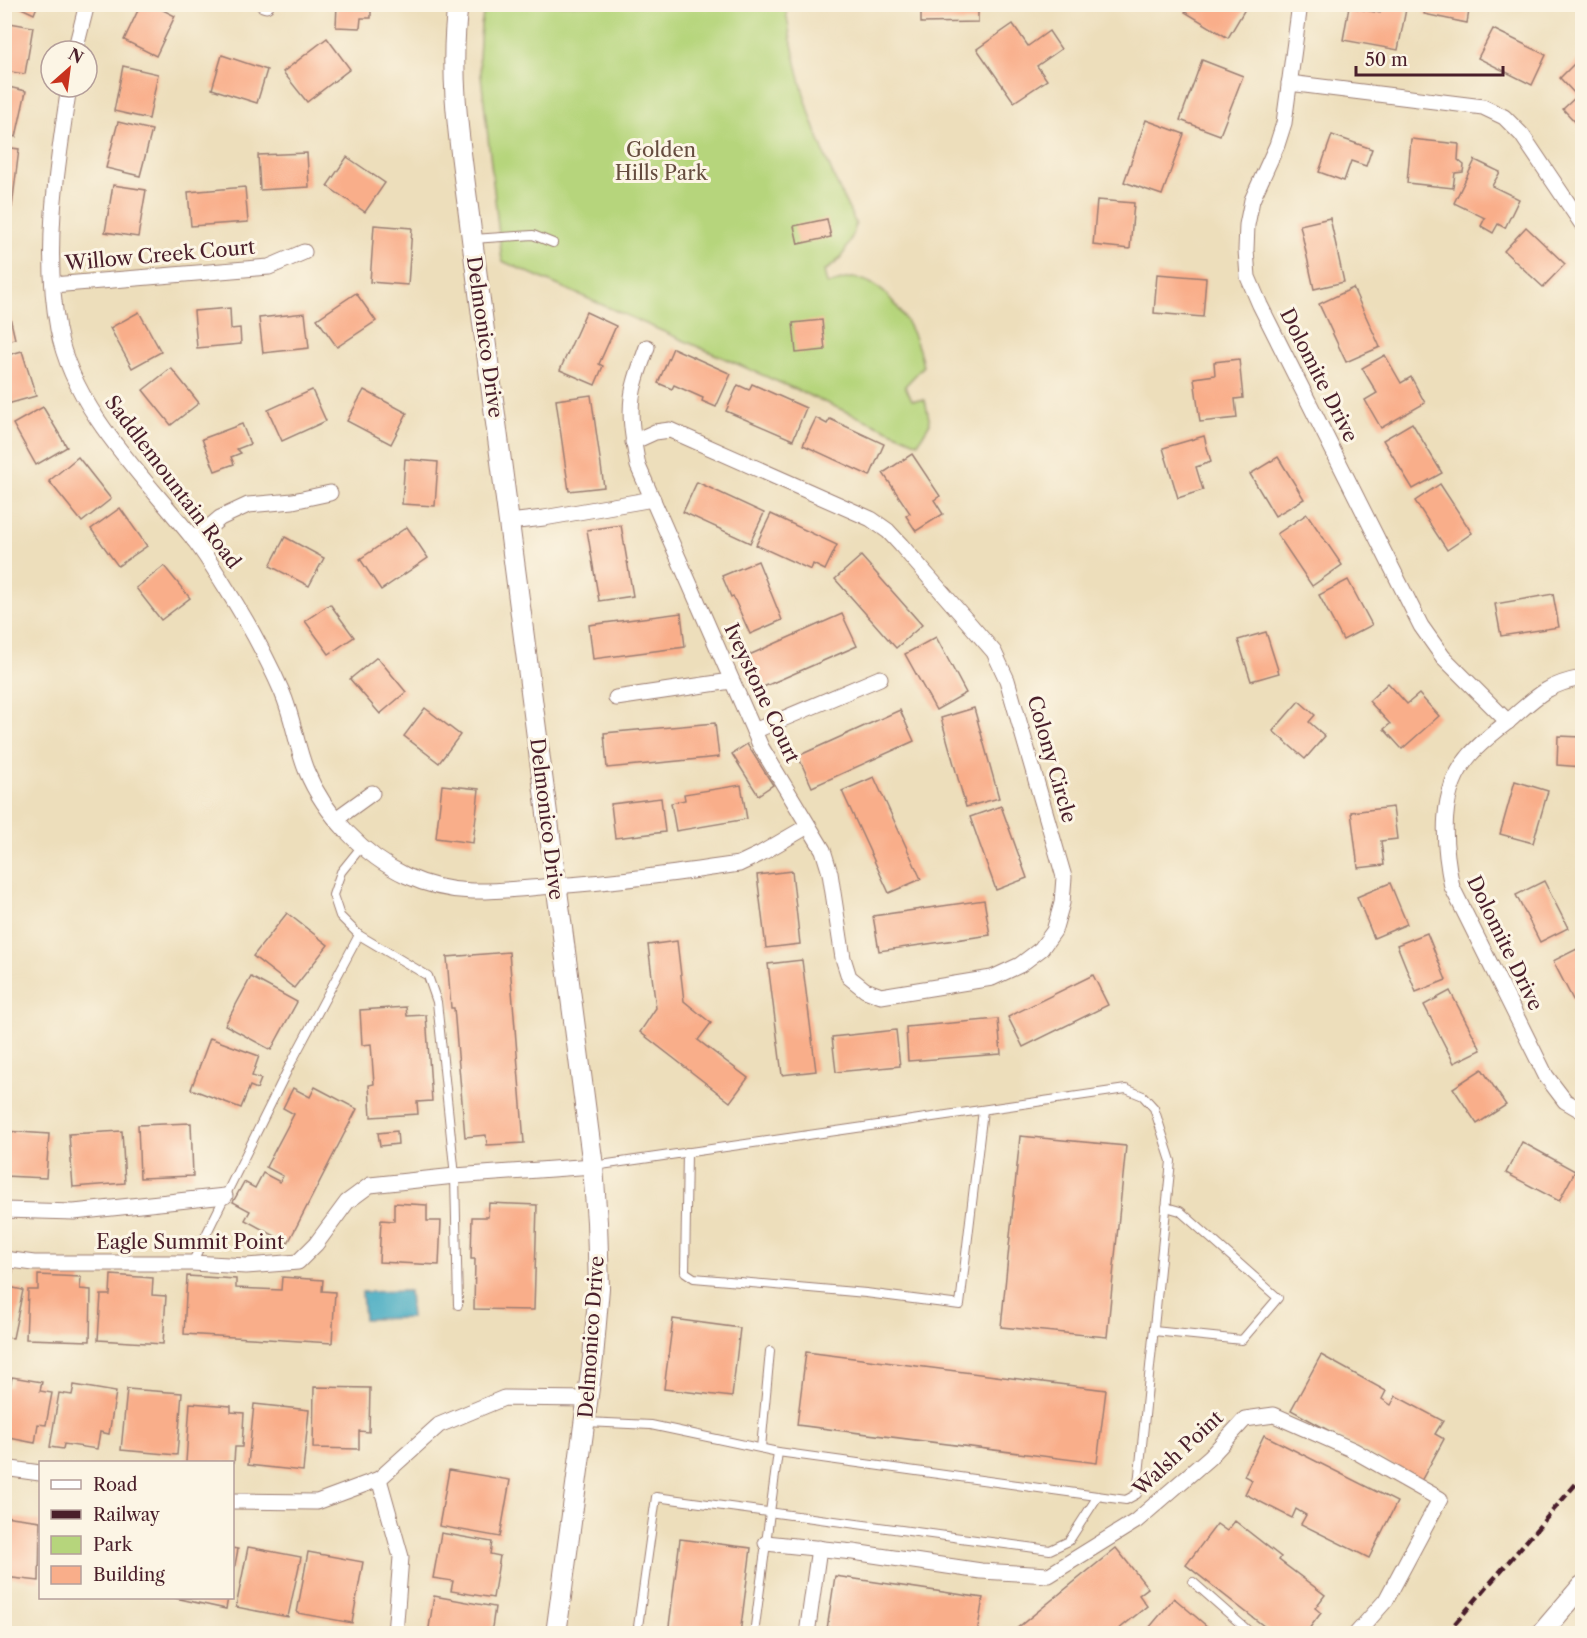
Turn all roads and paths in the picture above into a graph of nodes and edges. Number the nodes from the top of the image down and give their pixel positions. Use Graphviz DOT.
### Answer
graph roads {
  1 [pos="87,4"];
  2 [pos="458,4"];
  3 [pos="1300,4"];
  4 [pos="78,39"];
  5 [pos="1289,82"];
  6 [pos="67,99"];
  7 [pos="1582,224"];
  8 [pos="471,239"];
  9 [pos="552,243"];
  10 [pos="304,252"];
  11 [pos="53,285"];
  12 [pos="647,347"];
  13 [pos="633,442"];
  14 [pos="330,493"];
  15 [pos="653,499"];
  16 [pos="509,522"];
  17 [pos="194,540"];
  18 [pos="880,678"];
  19 [pos="1582,678"];
  20 [pos="731,681"];
  21 [pos="616,698"];
  22 [pos="1508,722"];
  23 [pos="754,731"];
  24 [pos="372,793"];
  25 [pos="336,819"];
  26 [pos="808,826"];
  27 [pos="362,846"];
  28 [pos="556,886"];
  29 [pos="359,935"];
  30 [pos="982,1110"];
  31 [pos="1582,1111"];
  32 [pos="687,1152"];
  33 [pos="593,1166"];
  34 [pos="455,1176"];
  35 [pos="225,1196"];
  36 [pos="1166,1207"];
  37 [pos="4,1210"];
  38 [pos="4,1259"];
  39 [pos="192,1263"];
  40 [pos="458,1305"];
  41 [pos="1154,1331"];
  42 [pos="770,1351"];
  43 [pos="588,1399"];
  44 [pos="585,1422"];
  45 [pos="761,1448"];
  46 [pos="778,1452"];
  47 [pos="4,1468"];
  48 [pos="39,1473"];
  49 [pos="379,1479"];
  50 [pos="1098,1496"];
  51 [pos="234,1501"];
  52 [pos="770,1513"];
  53 [pos="766,1543"];
  54 [pos="819,1548"];
  55 [pos="1193,1582"];
  56 [pos="1582,1586"];
  57 [pos="395,1634"];
  58 [pos="556,1634"];
  59 [pos="637,1634"];
  60 [pos="754,1634"];
  61 [pos="807,1634"];
  62 [pos="1252,1634"];
  63 [pos="1356,1634"];
  64 [pos="1541,1634"];
  1 -- 4 [label="street"];
  2 -- 8 [label="street, Delmonico Drive"];
  3 -- 5 [label="street, Dolomite Drive"];
  5 -- 7 [label="street"];
  5 -- 22 [label="street, Dolomite Drive"];
  6 -- 11 [label="street, Saddlemountain Road"];
  8 -- 9 [label="lane"];
  8 -- 16 [label="street, Delmonico Drive"];
  10 -- 11 [label="street, Willow Creek Court"];
  11 -- 17 [label="street, Saddlemountain Road"];
  12 -- 13 [label="street, Iveystone Court"];
  13 -- 15 [label="street, Iveystone Court"];
  13 -- 26 [label="street, Colony Circle"];
  14 -- 17 [label="street"];
  15 -- 16 [label="street"];
  15 -- 20 [label="street, Iveystone Court"];
  16 -- 28 [label="street, Delmonico Drive"];
  17 -- 25 [label="street, Saddlemountain Road"];
  18 -- 23 [label="street"];
  19 -- 22 [label="street, Dolomite Drive"];
  20 -- 21 [label="street"];
  20 -- 23 [label="street, Iveystone Court"];
  22 -- 31 [label="street, Dolomite Drive"];
  23 -- 26 [label="street, Iveystone Court"];
  24 -- 25 [label="street"];
  25 -- 27 [label="street, Saddlemountain Road"];
  26 -- 28 [label="street"];
  27 -- 28 [label="street, Saddlemountain Road"];
  27 -- 29 [label="lane"];
  28 -- 33 [label="street, Delmonico Drive"];
  29 -- 34 [label="lane"];
  29 -- 35 [label="lane"];
  30 -- 32 [label="lane"];
  30 -- 32 [label="lane"];
  30 -- 36 [label="lane"];
  32 -- 33 [label="lane"];
  33 -- 34 [label="street, Eagle Summit Point"];
  33 -- 43 [label="street, Delmonico Drive"];
  34 -- 39 [label="street, Eagle Summit Point"];
  34 -- 40 [label="lane"];
  35 -- 37 [label="street"];
  35 -- 39 [label="lane"];
  36 -- 41 [label="lane"];
  36 -- 41 [label="lane"];
  38 -- 39 [label="street, Eagle Summit Point"];
  41 -- 50 [label="lane"];
  42 -- 45 [label="lane"];
  43 -- 44 [label="street, Delmonico Drive"];
  43 -- 49 [label="street"];
  44 -- 45 [label="lane"];
  44 -- 58 [label="street, Delmonico Drive"];
  45 -- 46 [label="lane"];
  46 -- 50 [label="lane"];
  46 -- 52 [label="lane"];
  47 -- 48 [label="street"];
  49 -- 51 [label="street"];
  49 -- 57 [label="street"];
  50 -- 52 [label="lane"];
  52 -- 53 [label="lane"];
  52 -- 59 [label="lane"];
  53 -- 54 [label="street, Walsh Point"];
  53 -- 60 [label="lane"];
  54 -- 61 [label="street"];
  54 -- 63 [label="street, Walsh Point"];
  55 -- 62 [label="lane"];
  56 -- 64 [label="street"];
}
